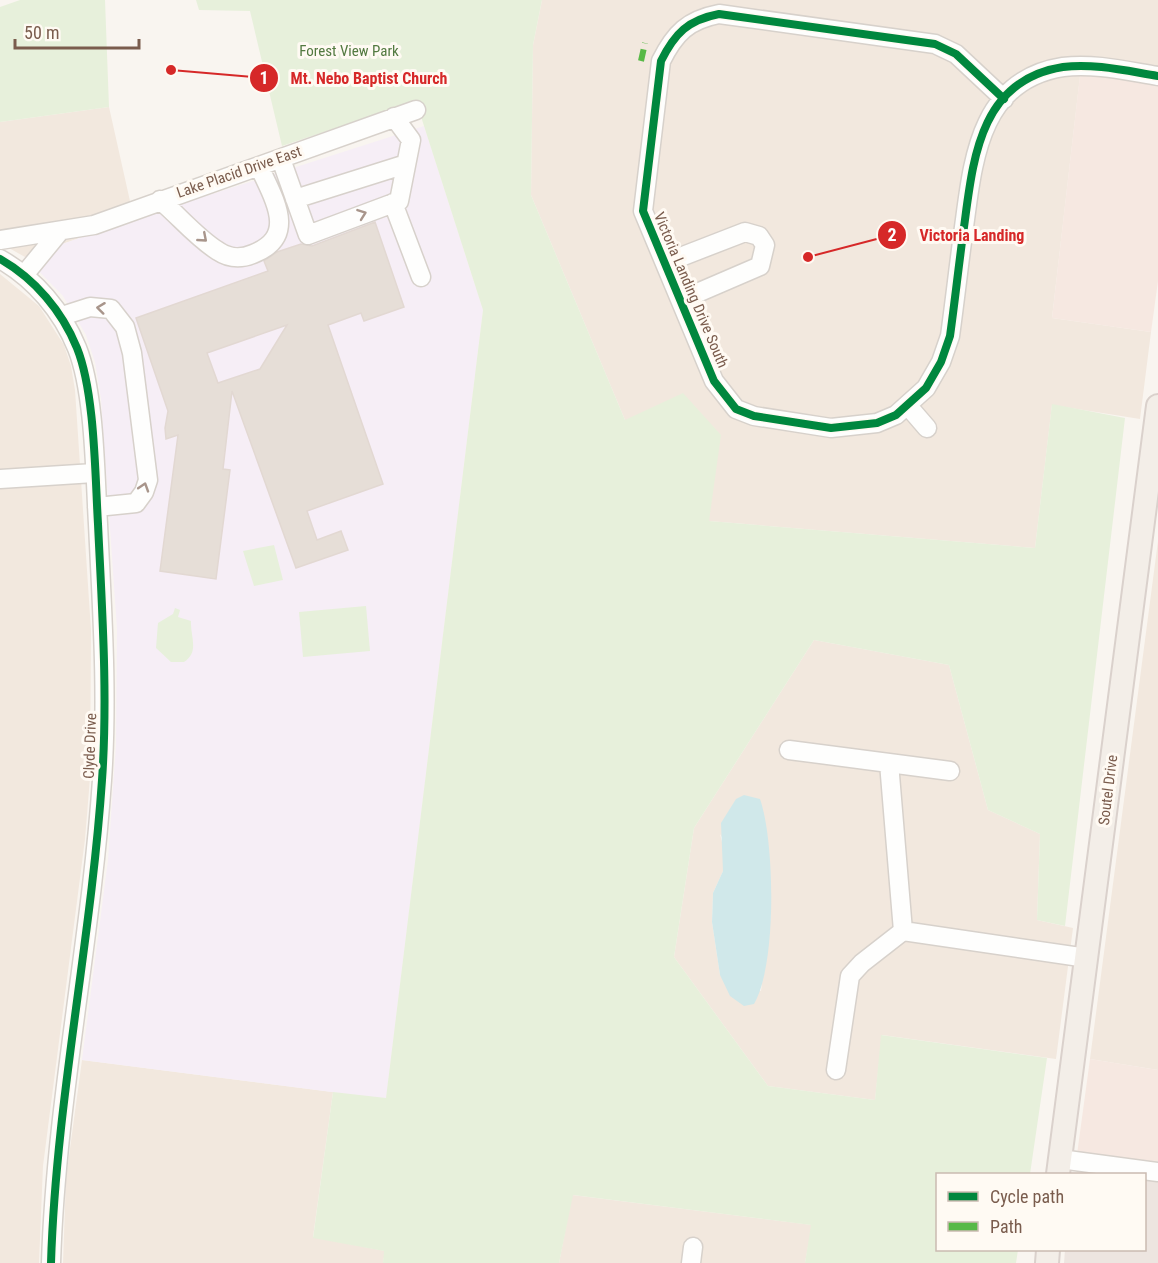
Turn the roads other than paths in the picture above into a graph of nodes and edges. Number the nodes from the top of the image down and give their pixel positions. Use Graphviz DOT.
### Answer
graph roads {
  1 [pos="1158,76"];
  2 [pos="1004,99"];
  3 [pos="416,110"];
  4 [pos="394,117"];
  5 [pos="281,159"];
  6 [pos="406,164"];
  7 [pos="259,166"];
  8 [pos="295,199"];
  9 [pos="160,200"];
  10 [pos="393,203"];
  11 [pos="60,231"];
  12 [pos="0,240"];
  13 [pos="0,259"];
  14 [pos="665,263"];
  15 [pos="24,275"];
  16 [pos="421,277"];
  17 [pos="681,300"];
  18 [pos="62,316"];
  19 [pos="908,406"];
  20 [pos="1158,406"];
  21 [pos="927,428"];
  22 [pos="94,473"];
  23 [pos="0,479"];
  24 [pos="97,507"];
  25 [pos="789,750"];
  26 [pos="889,763"];
  27 [pos="950,771"];
  28 [pos="903,932"];
  29 [pos="1087,958"];
  30 [pos="836,1070"];
  31 [pos="1059,1167"];
  32 [pos="1158,1172"];
  33 [pos="51,1263"];
  1 -- 2 [label="street, Victoria Landing Drive South"];
  2 -- 14 [label="street, Victoria Landing Drive South"];
  2 -- 19 [label="street, Victoria Landing Drive South"];
  3 -- 4 [label="street, Lake Placid Drive East"];
  4 -- 5 [label="street, Lake Placid Drive East"];
  4 -- 6 [label="street"];
  5 -- 7 [label="street, Lake Placid Drive East"];
  5 -- 8 [label="street"];
  6 -- 8 [label="street"];
  6 -- 10 [label="street"];
  7 -- 9 [label="street, Lake Placid Drive East"];
  9 -- 7 [label="street, one-way"];
  8 -- 10 [label="street, one-way"];
  9 -- 11 [label="street, Lake Placid Drive East"];
  10 -- 16 [label="street"];
  11 -- 12 [label="street, Lake Placid Drive East"];
  11 -- 15 [label="street"];
  13 -- 15 [label="street, Clyde Drive"];
  14 -- 17 [label="street, Victoria Landing Drive South"];
  14 -- 17 [label="street"];
  15 -- 18 [label="street, Clyde Drive"];
  17 -- 19 [label="street, Victoria Landing Drive South"];
  18 -- 22 [label="street, Clyde Drive"];
  24 -- 18 [label="street, one-way"];
  19 -- 21 [label="street"];
  20 -- 29 [label="main road, Soutel Drive"];
  22 -- 23 [label="street"];
  22 -- 24 [label="street, Clyde Drive"];
  24 -- 33 [label="street, Clyde Drive"];
  25 -- 26 [label="street"];
  26 -- 27 [label="street"];
  26 -- 28 [label="street"];
  28 -- 29 [label="street"];
  28 -- 30 [label="street"];
  29 -- 31 [label="main road, Soutel Drive"];
  31 -- 32 [label="street"];
}
